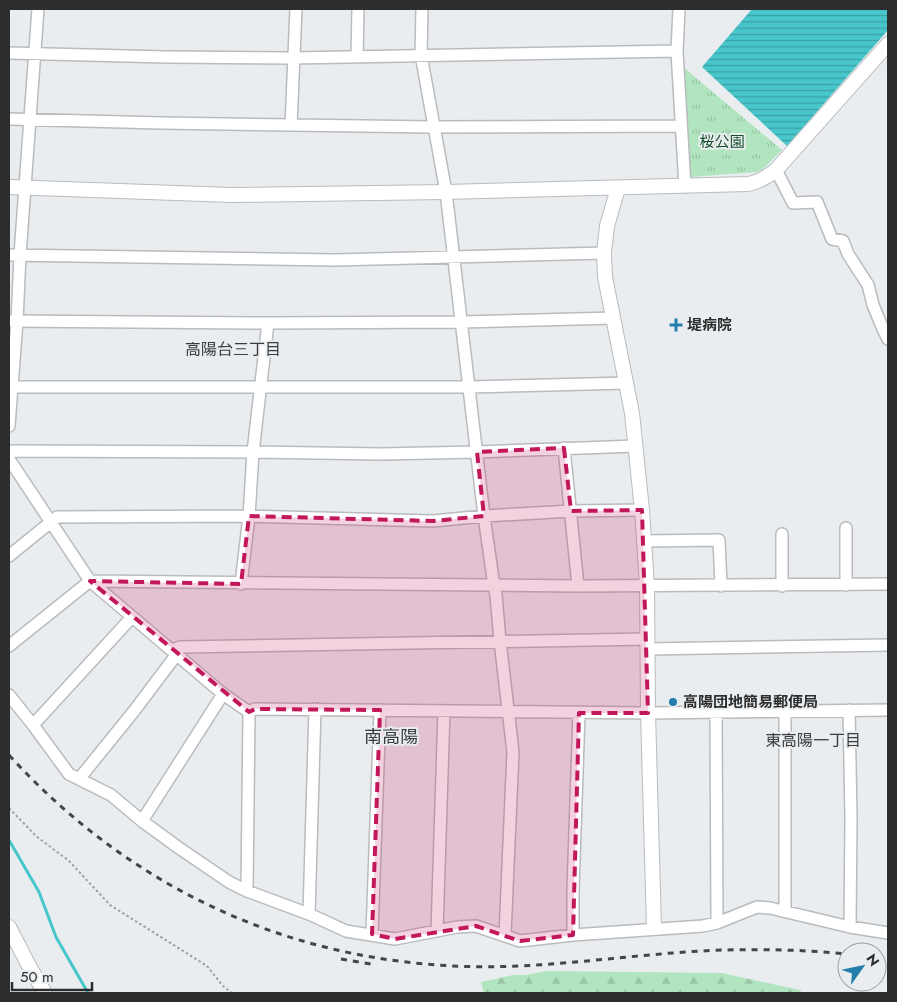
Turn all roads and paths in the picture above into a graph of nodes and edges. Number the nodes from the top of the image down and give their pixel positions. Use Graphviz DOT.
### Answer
graph roads {
  1 [pos="38,9"];
  2 [pos="296,9"];
  3 [pos="358,9"];
  4 [pos="422,9"];
  5 [pos="678,9"];
  6 [pos="887,47"];
  7 [pos="677,51"];
  8 [pos="9,53"];
  9 [pos="36,54"];
  10 [pos="422,55"];
  11 [pos="357,57"];
  12 [pos="293,58"];
  13 [pos="9,119"];
  14 [pos="31,120"];
  15 [pos="291,125"];
  16 [pos="681,126"];
  17 [pos="433,127"];
  18 [pos="776,170"];
  19 [pos="685,186"];
  20 [pos="9,187"];
  21 [pos="26,187"];
  22 [pos="618,188"];
  23 [pos="446,192"];
  24 [pos="604,253"];
  25 [pos="14,255"];
  26 [pos="454,257"];
  27 [pos="614,318"];
  28 [pos="13,321"];
  29 [pos="462,322"];
  30 [pos="268,323"];
  31 [pos="888,339"];
  32 [pos="627,383"];
  33 [pos="10,387"];
  34 [pos="469,387"];
  35 [pos="260,388"];
  36 [pos="9,426"];
  37 [pos="636,446"];
  38 [pos="564,448"];
  39 [pos="9,451"];
  40 [pos="253,452"];
  41 [pos="477,452"];
  42 [pos="11,467"];
  43 [pos="642,510"];
  44 [pos="571,511"];
  45 [pos="248,516"];
  46 [pos="484,516"];
  47 [pos="51,522"];
  48 [pos="846,528"];
  49 [pos="782,534"];
  50 [pos="644,541"];
  51 [pos="9,556"];
  52 [pos="90,581"];
  53 [pos="241,584"];
  54 [pos="888,584"];
  55 [pos="846,585"];
  56 [pos="494,586"];
  57 [pos="578,586"];
  58 [pos="647,586"];
  59 [pos="721,586"];
  60 [pos="782,586"];
  61 [pos="132,617"];
  62 [pos="500,641"];
  63 [pos="647,644"];
  64 [pos="888,645"];
  65 [pos="9,646"];
  66 [pos="175,652"];
  67 [pos="223,694"];
  68 [pos="9,695"];
  69 [pos="315,709"];
  70 [pos="380,710"];
  71 [pos="849,710"];
  72 [pos="888,710"];
  73 [pos="444,711"];
  74 [pos="785,711"];
  75 [pos="249,712"];
  76 [pos="508,712"];
  77 [pos="579,713"];
  78 [pos="648,713"];
  79 [pos="716,713"];
  80 [pos="33,725"];
  81 [pos="79,779"];
  82 [pos="9,808"];
  83 [pos="142,821"];
  84 [pos="248,892"];
  85 [pos="785,911"];
  86 [pos="309,914"];
  87 [pos="717,923"];
  88 [pos="9,927"];
  89 [pos="850,927"];
  90 [pos="654,928"];
  91 [pos="437,931"];
  92 [pos="888,933"];
  93 [pos="372,934"];
  94 [pos="573,935"];
  95 [pos="505,936"];
  96 [pos="45,993"];
  97 [pos="232,993"];
  1 -- 9 [label="street"];
  2 -- 12 [label="street"];
  3 -- 11 [label="street"];
  4 -- 10 [label="street"];
  5 -- 7 [label="street"];
  6 -- 18 [label="street"];
  7 -- 10 [label="street"];
  7 -- 16 [label="street"];
  8 -- 9 [label="street"];
  9 -- 12 [label="street"];
  9 -- 14 [label="street"];
  10 -- 11 [label="street"];
  10 -- 17 [label="street"];
  11 -- 12 [label="street"];
  12 -- 15 [label="street"];
  13 -- 14 [label="street"];
  14 -- 15 [label="street"];
  14 -- 21 [label="street"];
  15 -- 17 [label="street"];
  16 -- 17 [label="street"];
  16 -- 19 [label="street"];
  17 -- 23 [label="street"];
  18 -- 19 [label="street"];
  18 -- 31 [label="street"];
  19 -- 22 [label="street"];
  20 -- 21 [label="street"];
  21 -- 23 [label="street"];
  21 -- 25 [label="street"];
  22 -- 23 [label="street"];
  22 -- 24 [label="street"];
  23 -- 26 [label="street"];
  24 -- 26 [label="street"];
  24 -- 27 [label="street"];
  25 -- 26 [label="street"];
  25 -- 28 [label="street"];
  26 -- 29 [label="street"];
  27 -- 29 [label="street"];
  27 -- 32 [label="street"];
  28 -- 30 [label="street"];
  28 -- 33 [label="street"];
  29 -- 30 [label="street"];
  29 -- 34 [label="street"];
  30 -- 35 [label="street"];
  32 -- 34 [label="street"];
  32 -- 37 [label="street"];
  33 -- 35 [label="street"];
  33 -- 36 [label="street"];
  34 -- 35 [label="street"];
  34 -- 41 [label="street"];
  35 -- 40 [label="street"];
  37 -- 38 [label="street"];
  37 -- 43 [label="street"];
  38 -- 41 [label="street"];
  38 -- 44 [label="street"];
  39 -- 40 [label="street"];
  40 -- 41 [label="street"];
  40 -- 45 [label="street"];
  41 -- 46 [label="street"];
  42 -- 47 [label="street"];
  43 -- 44 [label="street"];
  43 -- 50 [label="street"];
  44 -- 46 [label="street"];
  44 -- 57 [label="street"];
  45 -- 46 [label="street"];
  45 -- 47 [label="street"];
  45 -- 53 [label="street"];
  46 -- 56 [label="street"];
  47 -- 51 [label="street"];
  47 -- 52 [label="street"];
  48 -- 55 [label="street"];
  49 -- 60 [label="street"];
  50 -- 58 [label="street"];
  50 -- 59 [label="street"];
  52 -- 53 [label="street"];
  52 -- 61 [label="street"];
  52 -- 65 [label="street"];
  53 -- 56 [label="street"];
  54 -- 55 [label="street"];
  55 -- 60 [label="street"];
  56 -- 57 [label="street"];
  56 -- 62 [label="street"];
  57 -- 58 [label="street"];
  58 -- 59 [label="street"];
  58 -- 63 [label="street"];
  59 -- 60 [label="street"];
  61 -- 66 [label="street"];
  61 -- 80 [label="street"];
  62 -- 63 [label="street"];
  62 -- 66 [label="street"];
  62 -- 76 [label="street"];
  63 -- 64 [label="street"];
  63 -- 78 [label="street"];
  66 -- 67 [label="street"];
  66 -- 81 [label="street"];
  67 -- 75 [label="street"];
  67 -- 83 [label="street"];
  68 -- 80 [label="street"];
  69 -- 70 [label="street"];
  69 -- 75 [label="street"];
  69 -- 86 [label="street"];
  70 -- 73 [label="street"];
  70 -- 93 [label="street"];
  71 -- 72 [label="street"];
  71 -- 74 [label="street"];
  71 -- 89 [label="street"];
  73 -- 76 [label="street"];
  73 -- 91 [label="street"];
  74 -- 79 [label="street"];
  74 -- 85 [label="street"];
  75 -- 84 [label="street"];
  76 -- 77 [label="street"];
  76 -- 95 [label="street"];
  77 -- 78 [label="street"];
  77 -- 94 [label="street"];
  78 -- 79 [label="street"];
  78 -- 90 [label="street"];
  79 -- 87 [label="street"];
  80 -- 81 [label="street"];
  81 -- 83 [label="street"];
  82 -- 97 [label="path"];
  83 -- 84 [label="street"];
  84 -- 86 [label="street"];
  85 -- 87 [label="street"];
  85 -- 89 [label="street"];
  86 -- 93 [label="street"];
  87 -- 90 [label="street"];
  88 -- 96 [label="street"];
  89 -- 92 [label="street"];
  90 -- 94 [label="street"];
  91 -- 93 [label="street"];
  91 -- 95 [label="street"];
  94 -- 95 [label="street"];
}
